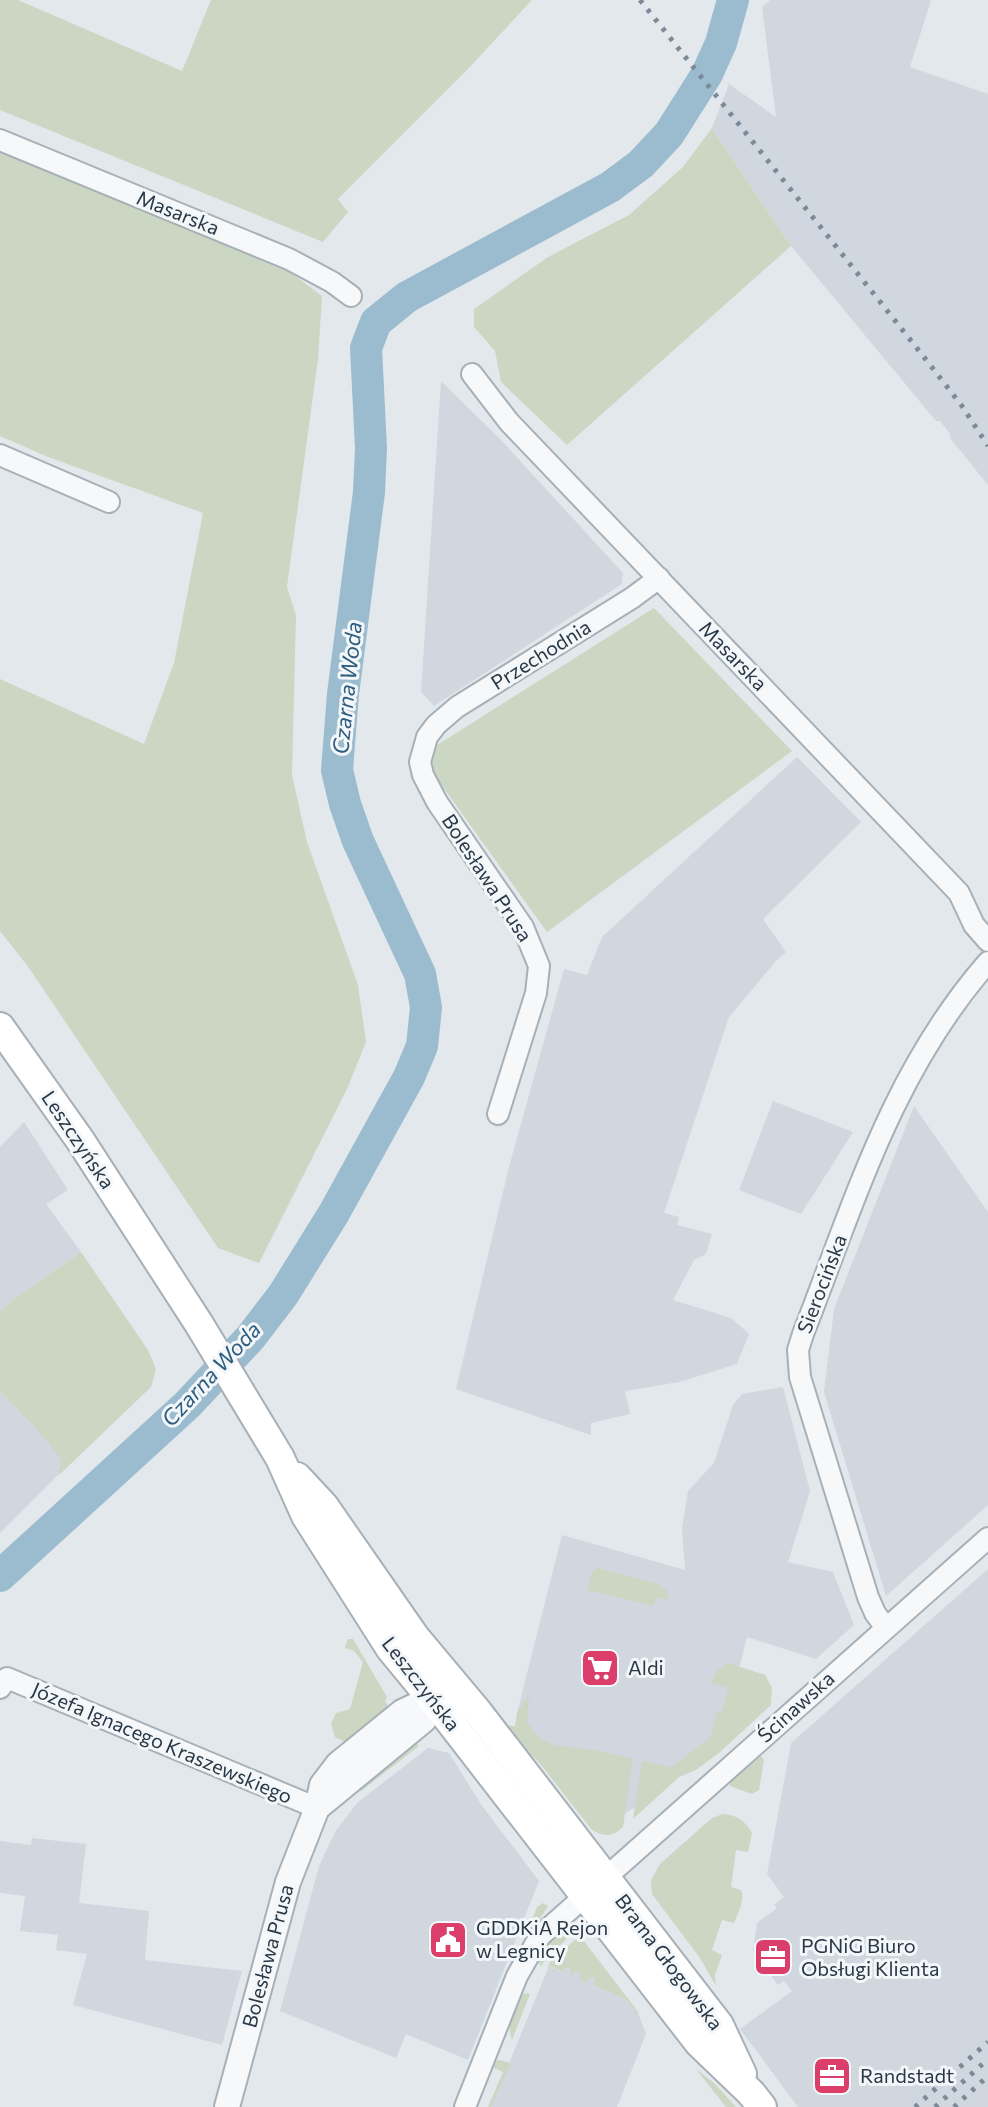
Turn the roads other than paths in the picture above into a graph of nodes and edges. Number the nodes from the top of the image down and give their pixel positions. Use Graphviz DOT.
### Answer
graph roads {
  1 [pos="0,140"];
  2 [pos="351,296"];
  3 [pos="472,374"];
  4 [pos="0,455"];
  5 [pos="109,502"];
  6 [pos="659,578"];
  7 [pos="427,737"];
  8 [pos="988,941"];
  9 [pos="988,962"];
  10 [pos="0,1027"];
  11 [pos="498,1114"];
  12 [pos="280,1458"];
  13 [pos="988,1538"];
  14 [pos="886,1628"];
  15 [pos="390,1648"];
  16 [pos="429,1655"];
  17 [pos="3,1683"];
  18 [pos="434,1701"];
  19 [pos="409,1720"];
  20 [pos="468,1722"];
  21 [pos="317,1808"];
  22 [pos="594,1887"];
  23 [pos="757,2100"];
  24 [pos="227,2107"];
  25 [pos="465,2107"];
  1 -- 2 [label="street, Masarska"];
  3 -- 6 [label="street, Masarska"];
  4 -- 5 [label="street"];
  6 -- 7 [label="street, Przechodnia"];
  6 -- 8 [label="street, Masarska"];
  7 -- 11 [label="street, Bolesława Prusa"];
  9 -- 14 [label="street, Sierocińska"];
  10 -- 12 [label="main road, Leszczyńska"];
  12 -- 15 [label="main road, Leszczyńska"];
  12 -- 16 [label="main road, Leszczyńska"];
  13 -- 14 [label="street, Ścinawska"];
  14 -- 22 [label="street, Ścinawska"];
  15 -- 18 [label="main road, Leszczyńska"];
  15 -- 19 [label="street"];
  16 -- 18 [label="street"];
  16 -- 20 [label="main road, Leszczyńska"];
  17 -- 21 [label="street, Józefa Ignacego Kraszewskiego"];
  18 -- 19 [label="street, Bolesława Prusa"];
  18 -- 20 [label="main road, Leszczyńska"];
  19 -- 20 [label="street"];
  19 -- 21 [label="street, Bolesława Prusa"];
  20 -- 22 [label="main road, Leszczyńska"];
  21 -- 24 [label="street, Bolesława Prusa"];
  22 -- 23 [label="main road, Brama Głogowska"];
  22 -- 25 [label="street, Ścinawska"];
}
